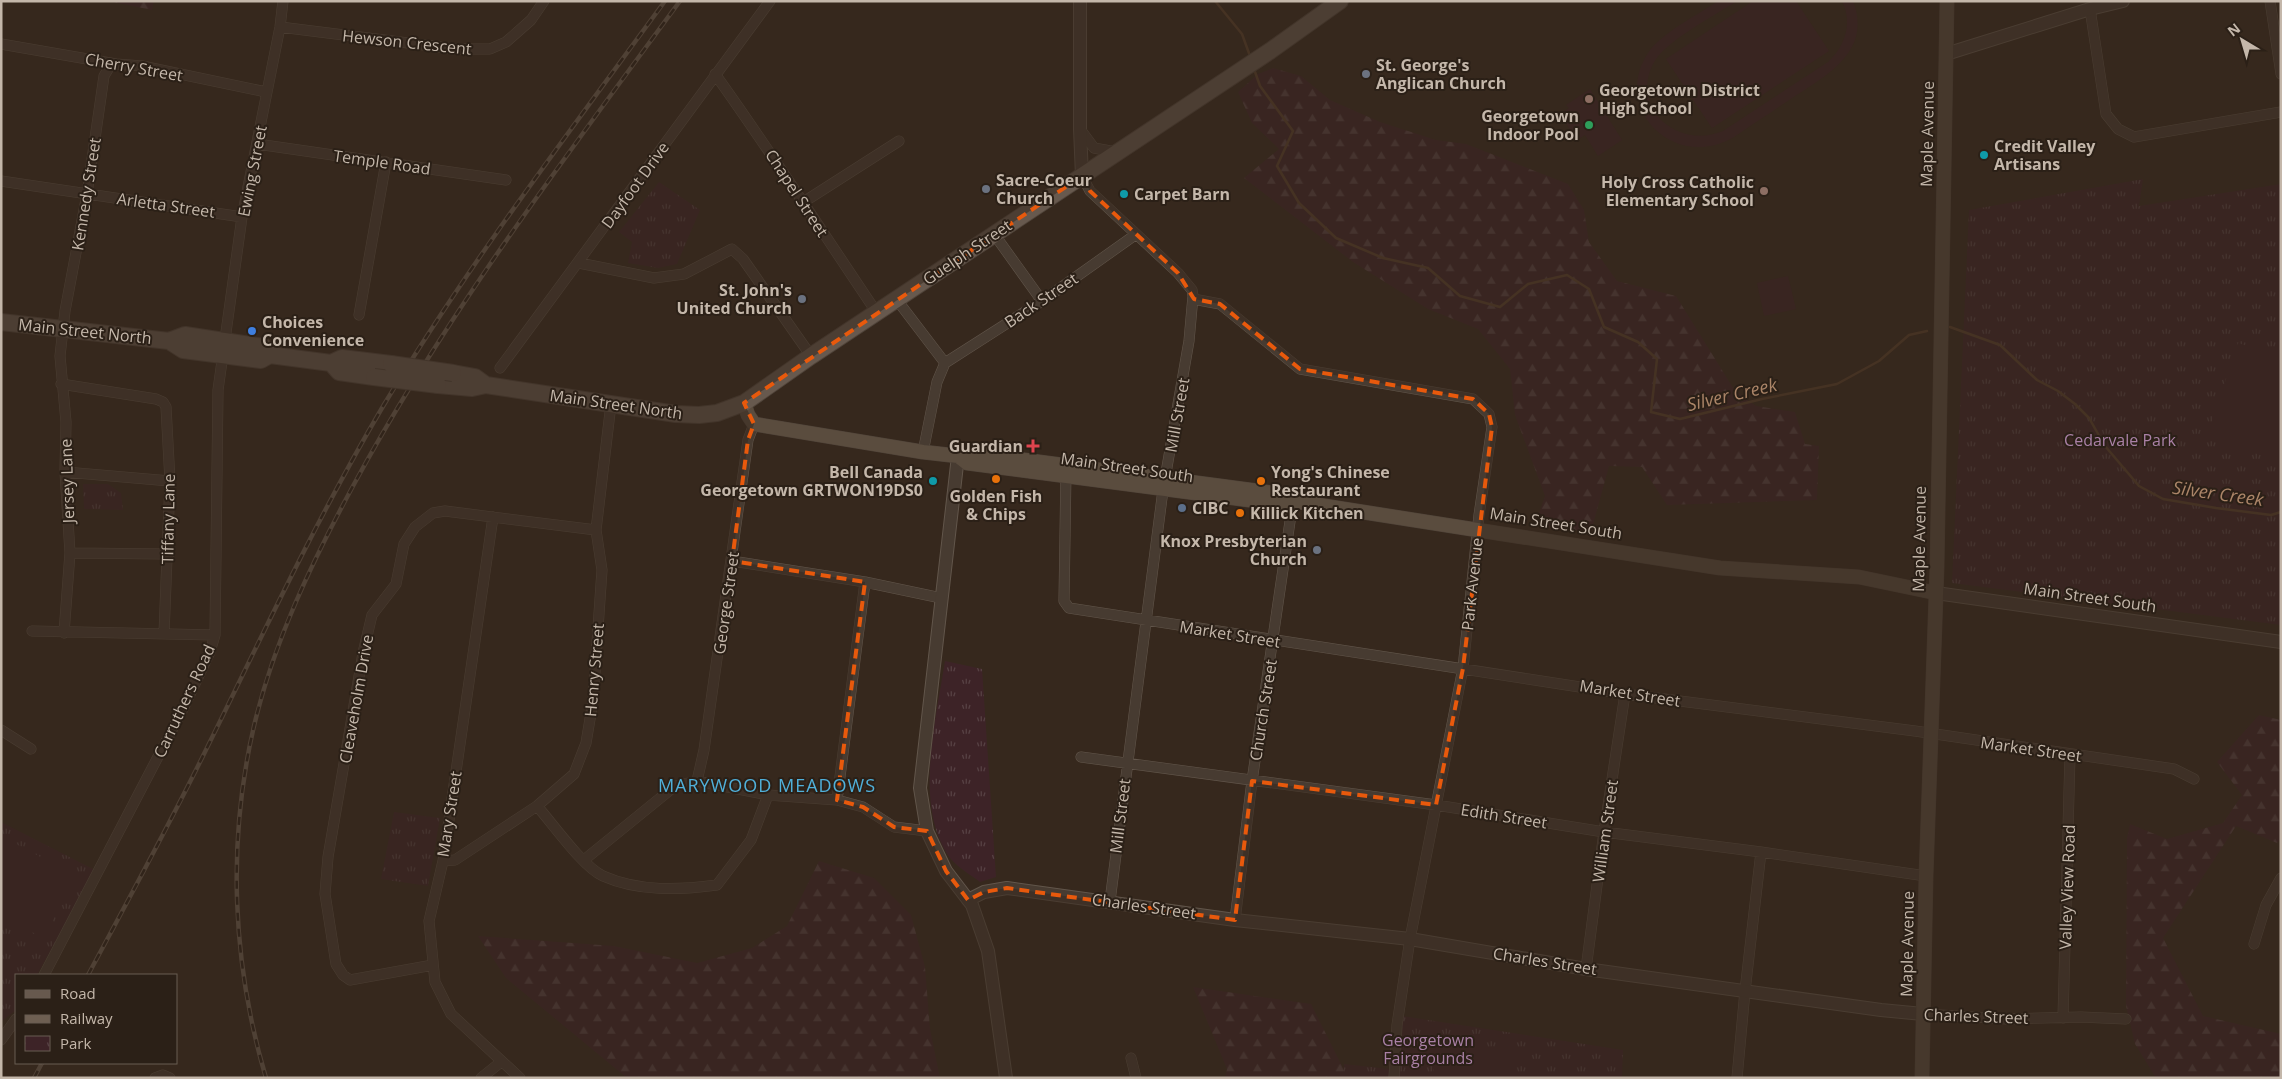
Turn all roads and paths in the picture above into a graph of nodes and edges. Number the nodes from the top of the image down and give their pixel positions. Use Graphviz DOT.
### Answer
graph roads {
  1 [pos="283,1"];
  2 [pos="544,1"];
  3 [pos="770,1"];
  4 [pos="1080,1"];
  5 [pos="1340,1"];
  6 [pos="1947,1"];
  7 [pos="2123,1"];
  8 [pos="2270,1"];
  9 [pos="2090,9"];
  10 [pos="280,27"];
  11 [pos="1,44"];
  12 [pos="1946,54"];
  13 [pos="116,64"];
  14 [pos="715,74"];
  15 [pos="2281,74"];
  16 [pos="266,92"];
  17 [pos="2281,112"];
  18 [pos="1080,129"];
  19 [pos="899,141"];
  20 [pos="257,144"];
  21 [pos="1116,152"];
  22 [pos="386,162"];
  23 [pos="1082,176"];
  24 [pos="506,180"];
  25 [pos="1,181"];
  26 [pos="87,194"];
  27 [pos="802,203"];
  28 [pos="242,217"];
  29 [pos="994,234"];
  30 [pos="1135,235"];
  31 [pos="579,263"];
  32 [pos="1193,299"];
  33 [pos="897,300"];
  34 [pos="1042,300"];
  35 [pos="877,313"];
  36 [pos="359,315"];
  37 [pos="1,322"];
  38 [pos="62,330"];
  39 [pos="223,348"];
  40 [pos="811,356"];
  41 [pos="331,363"];
  42 [pos="945,363"];
  43 [pos="500,368"];
  44 [pos="61,384"];
  45 [pos="486,385"];
  46 [pos="744,403"];
  47 [pos="611,404"];
  48 [pos="754,424"];
  49 [pos="923,452"];
  50 [pos="958,456"];
  51 [pos="1066,470"];
  52 [pos="65,472"];
  53 [pos="170,481"];
  54 [pos="1164,485"];
  55 [pos="1293,501"];
  56 [pos="493,517"];
  57 [pos="1478,528"];
  58 [pos="596,530"];
  59 [pos="70,553"];
  60 [pos="169,554"];
  61 [pos="732,561"];
  62 [pos="865,582"];
  63 [pos="1936,593"];
  64 [pos="941,598"];
  65 [pos="1146,621"];
  66 [pos="32,632"];
  67 [pos="64,632"];
  68 [pos="164,634"];
  69 [pos="215,635"];
  70 [pos="1274,641"];
  71 [pos="2281,642"];
  72 [pos="1463,668"];
  73 [pos="1625,694"];
  74 [pos="1,730"];
  75 [pos="1932,734"];
  76 [pos="31,749"];
  77 [pos="2070,755"];
  78 [pos="1081,757"];
  79 [pos="1127,762"];
  80 [pos="2194,779"];
  81 [pos="697,781"];
  82 [pos="1252,781"];
  83 [pos="768,795"];
  84 [pos="837,800"];
  85 [pos="1436,805"];
  86 [pos="537,806"];
  87 [pos="927,831"];
  88 [pos="1604,832"];
  89 [pos="1761,852"];
  90 [pos="584,860"];
  91 [pos="443,861"];
  92 [pos="1926,876"];
  93 [pos="2281,878"];
  94 [pos="968,900"];
  95 [pos="1110,901"];
  96 [pos="1235,920"];
  97 [pos="1410,939"];
  98 [pos="2254,944"];
  99 [pos="433,965"];
  100 [pos="1586,969"];
  101 [pos="45,974"];
  102 [pos="1745,991"];
  103 [pos="1923,1014"];
  104 [pos="2063,1018"];
  105 [pos="2126,1019"];
  106 [pos="15,1021"];
  107 [pos="1,1040"];
  108 [pos="1131,1058"];
  109 [pos="501,1062"];
  110 [pos="155,1078"];
  111 [pos="170,1078"];
  112 [pos="481,1078"];
  113 [pos="520,1078"];
  114 [pos="1006,1078"];
  115 [pos="1136,1078"];
  116 [pos="1394,1078"];
  117 [pos="1738,1078"];
  118 [pos="1922,1078"];
  1 -- 10 [label="street, Ewing Street"];
  2 -- 10 [label="street, Hewson Crescent"];
  3 -- 14 [label="street, Dayfoot Drive"];
  4 -- 18 [label="street"];
  5 -- 21 [label="main road, Guelph Street"];
  6 -- 12 [label="main road, Maple Avenue"];
  7 -- 9 [label="street"];
  8 -- 15 [label="street"];
  9 -- 12 [label="street"];
  9 -- 17 [label="street"];
  10 -- 16 [label="street, Ewing Street"];
  11 -- 13 [label="street, Cherry Street"];
  12 -- 63 [label="main road, Maple Avenue"];
  13 -- 16 [label="street, Cherry Street"];
  13 -- 26 [label="street, Kennedy Street"];
  14 -- 27 [label="street, Chapel Street"];
  14 -- 31 [label="street, Dayfoot Drive"];
  16 -- 20 [label="street, Ewing Street"];
  18 -- 21 [label="street"];
  18 -- 23 [label="street"];
  19 -- 27 [label="street"];
  20 -- 22 [label="street, Temple Road"];
  20 -- 28 [label="street, Ewing Street"];
  21 -- 23 [label="main road, Guelph Street"];
  22 -- 24 [label="street, Temple Road"];
  22 -- 36 [label="street"];
  23 -- 29 [label="main road, Guelph Street"];
  23 -- 30 [label="street"];
  25 -- 26 [label="street, Arletta Street"];
  26 -- 28 [label="street, Arletta Street"];
  26 -- 38 [label="street, Kennedy Street"];
  27 -- 35 [label="street, Chapel Street"];
  28 -- 39 [label="street, Ewing Street"];
  29 -- 33 [label="main road, Guelph Street"];
  29 -- 34 [label="street"];
  30 -- 32 [label="street"];
  30 -- 34 [label="street, Back Street"];
  31 -- 40 [label="street"];
  31 -- 43 [label="street, Dayfoot Drive"];
  32 -- 54 [label="street, Mill Street"];
  32 -- 57 [label="street, Park Avenue"];
  33 -- 35 [label="main road, Guelph Street"];
  33 -- 42 [label="street"];
  34 -- 42 [label="street, Back Street"];
  35 -- 40 [label="main road, Guelph Street"];
  37 -- 38 [label="main road, Main Street North"];
  38 -- 39 [label="main road, Main Street North"];
  38 -- 44 [label="street, Jersey Lane"];
  39 -- 41 [label="main road, Main Street North"];
  39 -- 69 [label="street, Carruthers Road"];
  40 -- 46 [label="main road, Guelph Street"];
  41 -- 45 [label="main road, Main Street North, bridge"];
  41 -- 45 [label="main road, Main Street North, bridge"];
  42 -- 49 [label="street"];
  44 -- 52 [label="street, Jersey Lane"];
  44 -- 53 [label="street, Tiffany Lane"];
  45 -- 47 [label="main road, Main Street North"];
  46 -- 47 [label="main road, Main Street North"];
  46 -- 48 [label="main road"];
  47 -- 58 [label="street, Henry Street"];
  48 -- 49 [label="main road, Main Street South"];
  48 -- 61 [label="street, George Street"];
  49 -- 50 [label="main road, Main Street South"];
  50 -- 51 [label="main road, Main Street South"];
  50 -- 64 [label="street"];
  51 -- 54 [label="main road, Main Street South"];
  51 -- 65 [label="street, Market Street"];
  52 -- 53 [label="street"];
  52 -- 59 [label="street, Jersey Lane"];
  53 -- 60 [label="street, Tiffany Lane"];
  54 -- 55 [label="main road, Main Street South"];
  54 -- 65 [label="street, Mill Street"];
  55 -- 57 [label="main road, Main Street South"];
  55 -- 70 [label="street, Church Street"];
  56 -- 58 [label="street, Cleaveholm Drive"];
  56 -- 91 [label="street, Mary Street"];
  56 -- 99 [label="street, Cleaveholm Drive"];
  57 -- 63 [label="main road, Main Street South"];
  57 -- 72 [label="street, Park Avenue"];
  58 -- 86 [label="street, Henry Street"];
  59 -- 60 [label="street"];
  59 -- 67 [label="street, Jersey Lane"];
  60 -- 68 [label="street, Tiffany Lane"];
  61 -- 62 [label="street"];
  61 -- 81 [label="street, George Street"];
  62 -- 64 [label="street"];
  62 -- 84 [label="street"];
  63 -- 71 [label="street, Main Street South"];
  63 -- 75 [label="main road, Maple Avenue"];
  64 -- 87 [label="street"];
  65 -- 70 [label="street, Market Street"];
  65 -- 79 [label="street, Mill Street"];
  66 -- 67 [label="street"];
  67 -- 68 [label="street"];
  68 -- 69 [label="street"];
  69 -- 101 [label="street, Carruthers Road"];
  70 -- 72 [label="street, Market Street"];
  70 -- 82 [label="street, Church Street"];
  72 -- 73 [label="street, Market Street"];
  72 -- 85 [label="street, Park Avenue"];
  73 -- 75 [label="street, Market Street"];
  73 -- 88 [label="street, William Street"];
  74 -- 76 [label="street"];
  75 -- 77 [label="street, Market Street"];
  75 -- 92 [label="main road, Maple Avenue"];
  77 -- 80 [label="street, Market Street"];
  77 -- 104 [label="street, Valley View Road"];
  78 -- 79 [label="street, Edith Street"];
  79 -- 82 [label="street, Edith Street"];
  79 -- 95 [label="street, Mill Street"];
  81 -- 83 [label="street"];
  81 -- 90 [label="street"];
  82 -- 85 [label="street, Edith Street"];
  82 -- 96 [label="street, Church Street"];
  83 -- 84 [label="street"];
  83 -- 90 [label="street"];
  84 -- 87 [label="street"];
  85 -- 88 [label="street, Edith Street"];
  85 -- 97 [label="street, Park Avenue"];
  86 -- 90 [label="street"];
  86 -- 91 [label="street, Henry Street"];
  87 -- 94 [label="street"];
  88 -- 89 [label="street, Edith Street"];
  88 -- 100 [label="street, William Street"];
  89 -- 92 [label="street, Edith Street"];
  89 -- 102 [label="street"];
  91 -- 99 [label="street, Mary Street"];
  92 -- 103 [label="main road, Maple Avenue"];
  93 -- 98 [label="street"];
  94 -- 95 [label="street, Charles Street"];
  94 -- 114 [label="street"];
  95 -- 96 [label="street, Charles Street"];
  96 -- 97 [label="street, Charles Street"];
  97 -- 100 [label="street, Charles Street"];
  97 -- 116 [label="street, Park Avenue"];
  99 -- 109 [label="street, Mary Street"];
  100 -- 102 [label="street, Charles Street"];
  102 -- 103 [label="street, Charles Street"];
  102 -- 117 [label="street"];
  103 -- 104 [label="street, Charles Street"];
  103 -- 118 [label="main road, Maple Avenue"];
  104 -- 105 [label="street, Charles Street"];
  106 -- 107 [label="street"];
  108 -- 115 [label="street"];
  109 -- 112 [label="street"];
  109 -- 113 [label="street, Mary Street"];
  110 -- 111 [label="street"];
}
